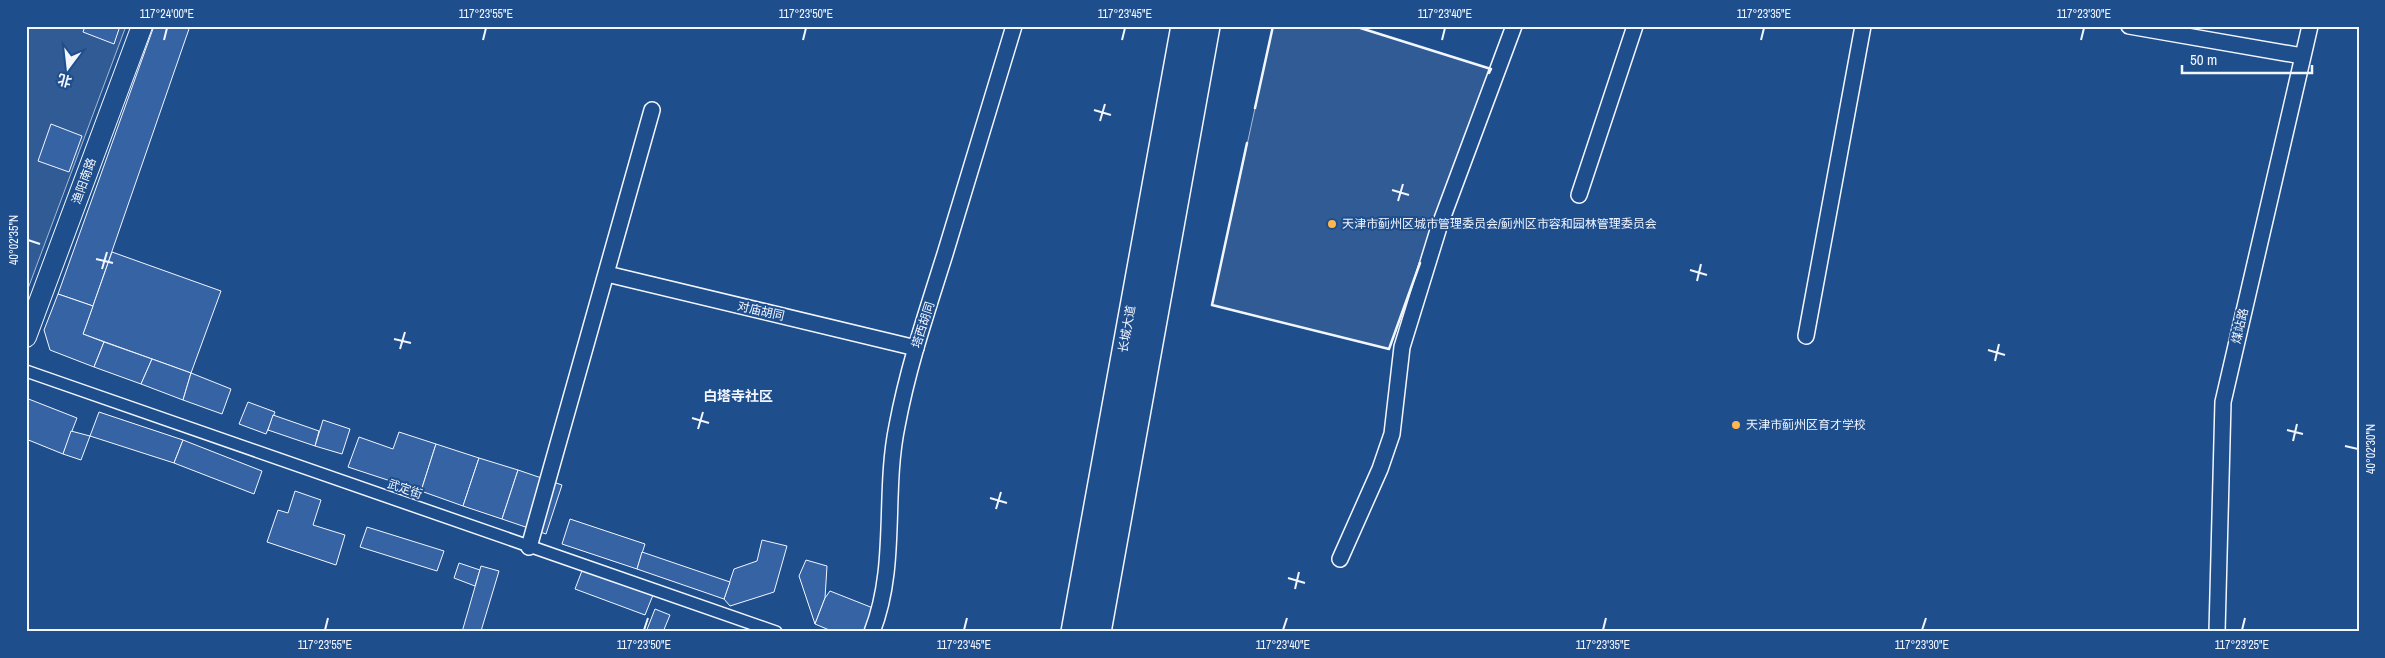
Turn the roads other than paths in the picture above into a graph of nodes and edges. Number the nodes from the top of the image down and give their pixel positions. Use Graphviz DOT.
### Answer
graph roads {
  1 [pos="142,26"];
  2 [pos="1014,26"];
  3 [pos="1184,26"];
  4 [pos="1207,26"];
  5 [pos="1514,26"];
  6 [pos="1636,26"];
  7 [pos="1862,26"];
  8 [pos="2129,26"];
  9 [pos="2310,26"];
  10 [pos="2302,56"];
  11 [pos="652,110"];
  12 [pos="1579,195"];
  13 [pos="607,274"];
  14 [pos="1806,336"];
  15 [pos="26,337"];
  16 [pos="916,348"];
  17 [pos="26,371"];
  18 [pos="529,547"];
  19 [pos="1340,559"];
  20 [pos="776,632"];
  21 [pos="872,632"];
  22 [pos="1074,632"];
  23 [pos="1098,632"];
  24 [pos="2217,632"];
  1 -- 15 [label="street, 渔阳南路"];
  2 -- 16 [label="street, 塔西胡同"];
  3 -- 22 [label="main road, 长城大道"];
  4 -- 23 [label="main road, 长城大道"];
  5 -- 19 [label="street"];
  6 -- 12 [label="street"];
  7 -- 14 [label="street"];
  8 -- 10 [label="street"];
  9 -- 10 [label="street, 煤站路"];
  10 -- 24 [label="street, 煤站路"];
  11 -- 13 [label="street"];
  13 -- 16 [label="street, 对庙胡同"];
  13 -- 18 [label="street"];
  16 -- 21 [label="street, 塔西胡同"];
  17 -- 18 [label="street, 武定街"];
  18 -- 20 [label="street, 武定街"];
}
